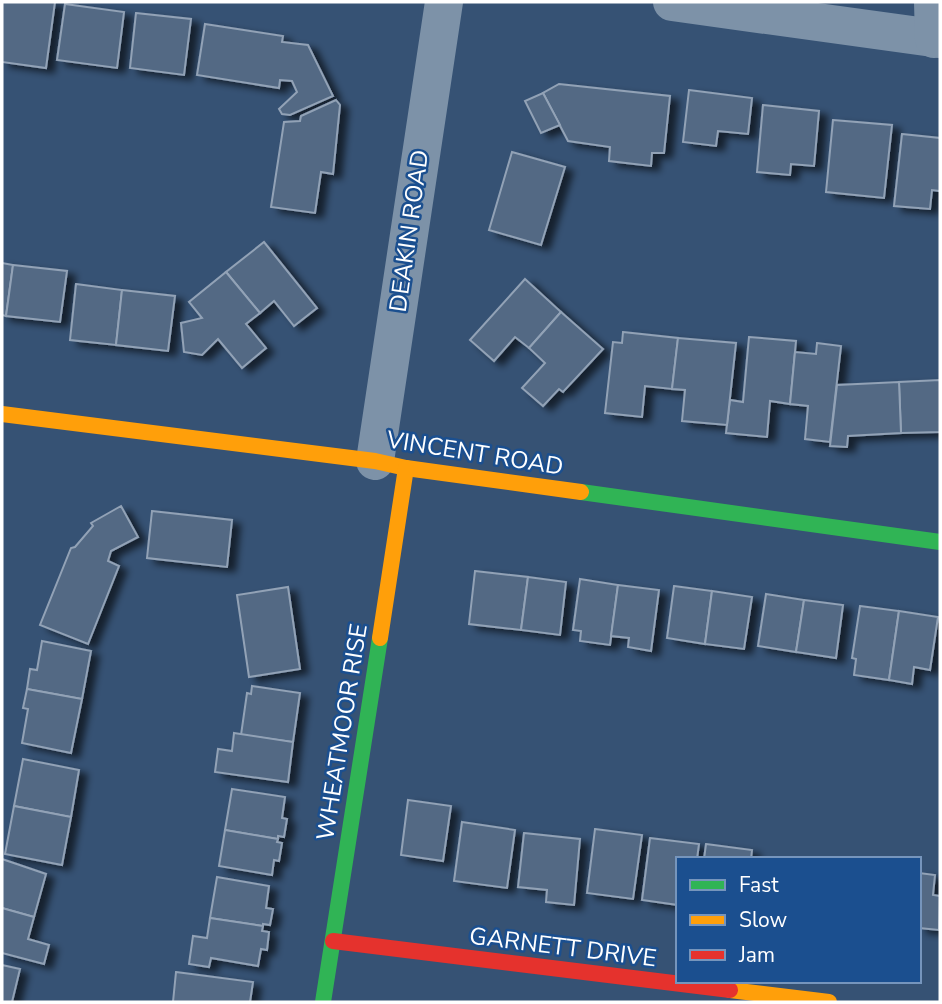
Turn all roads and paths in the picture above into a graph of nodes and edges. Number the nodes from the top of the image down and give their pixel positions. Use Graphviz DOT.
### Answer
graph roads {
  1 [pos="443,2"];
  2 [pos="672,2"];
  3 [pos="936,27"];
  4 [pos="2,414"];
  5 [pos="391,464"];
  6 [pos="940,542"];
  7 [pos="333,941"];
  8 [pos="323,1002"];
  9 [pos="829,1002"];
  1 -- 5 [label="street, DEAKIN ROAD"];
  2 -- 3 [label="street"];
  4 -- 5 [label="street, VINCENT ROAD"];
  5 -- 6 [label="street, VINCENT ROAD"];
  5 -- 7 [label="street, WHEATMOOR RISE"];
  7 -- 8 [label="street, WHEATMOOR RISE"];
  7 -- 9 [label="street, GARNETT DRIVE"];
}
